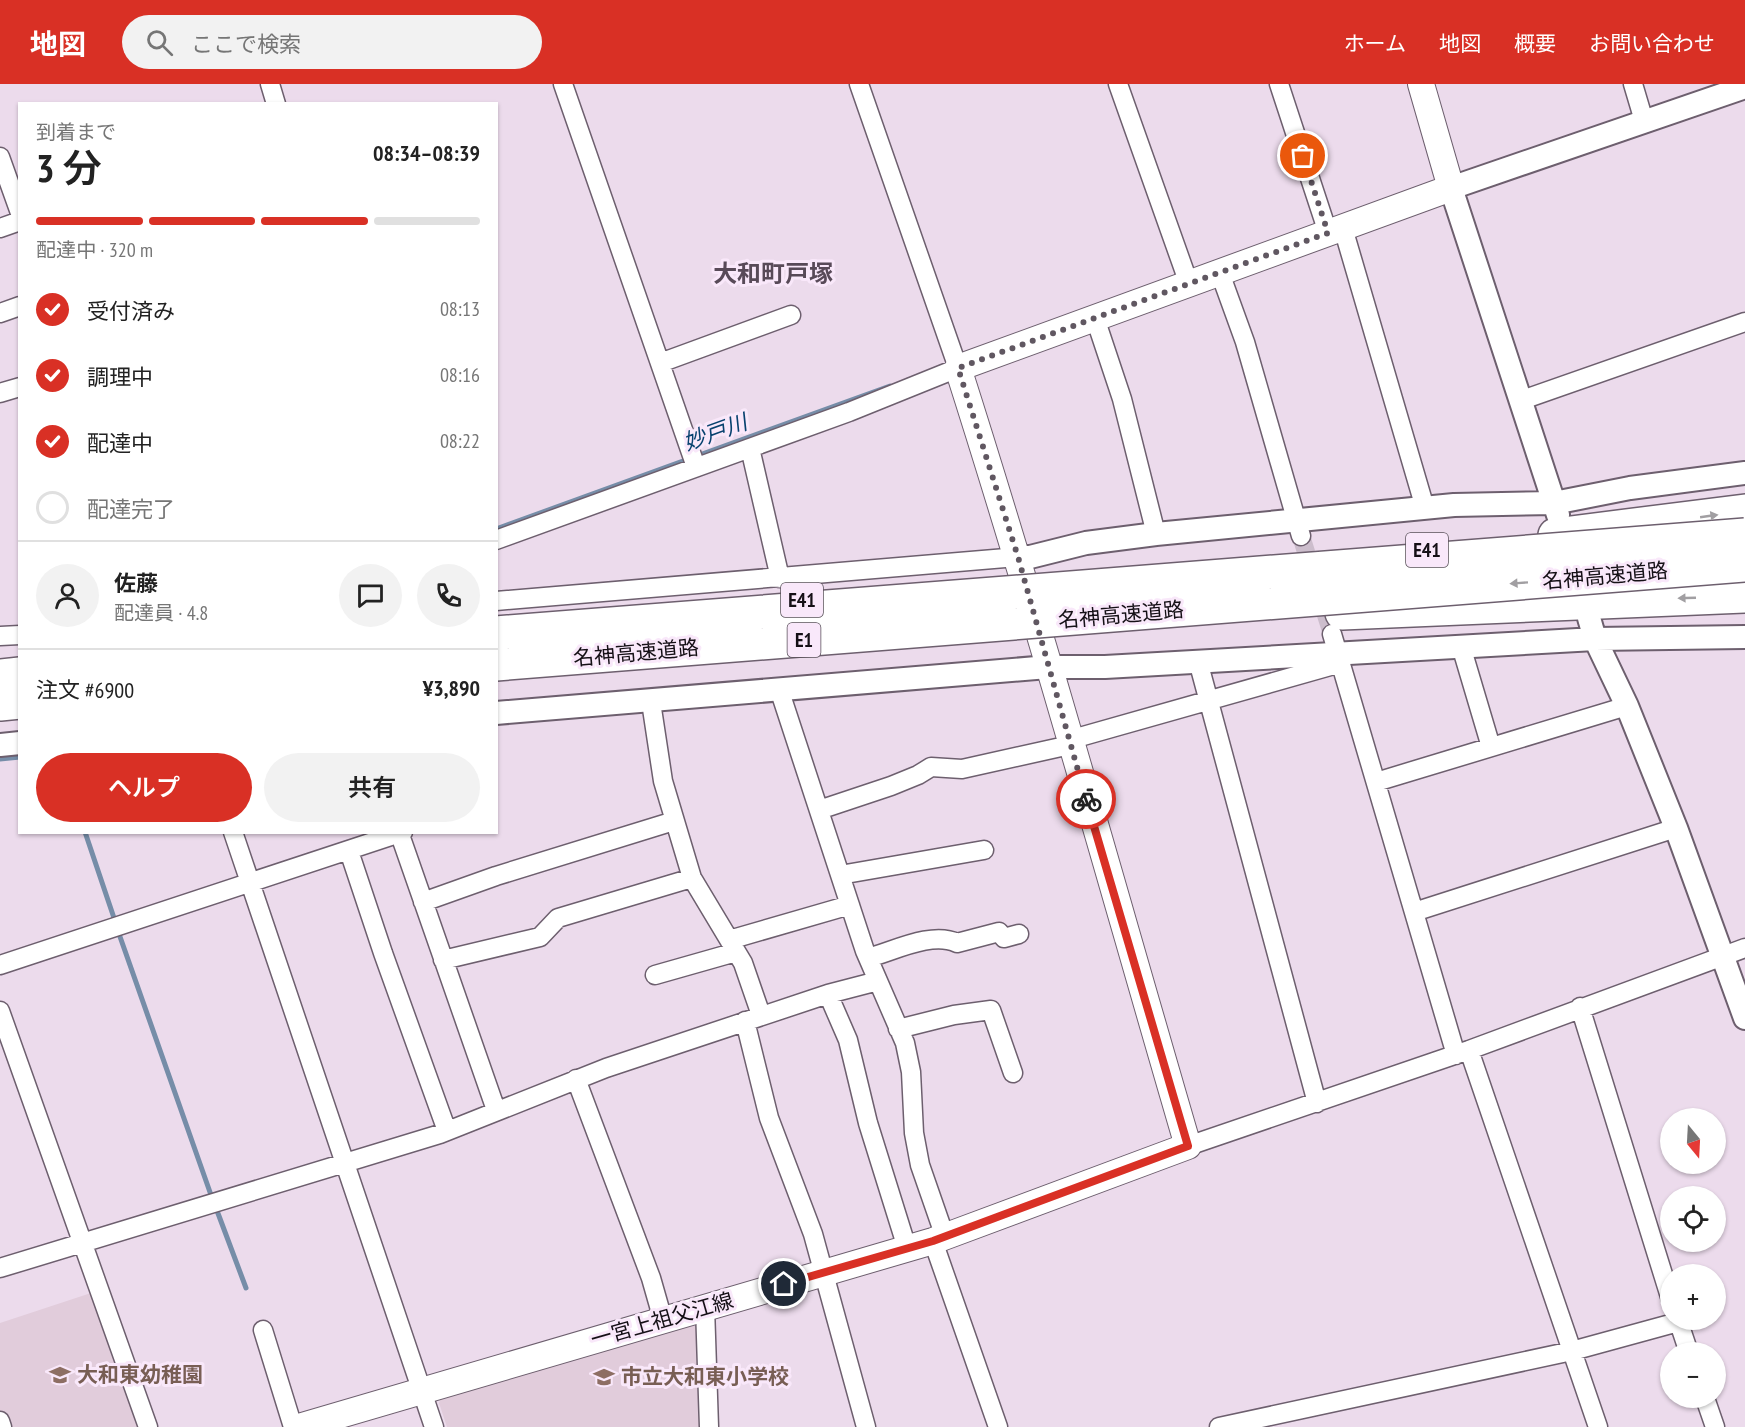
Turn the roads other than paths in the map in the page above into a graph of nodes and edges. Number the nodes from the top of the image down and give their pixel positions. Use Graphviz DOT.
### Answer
graph roads {
  1 [pos="270,84"];
  2 [pos="563,84"];
  3 [pos="859,84"];
  4 [pos="1118,84"];
  5 [pos="1279,84"];
  6 [pos="1421,84"];
  7 [pos="1632,84"];
  8 [pos="1745,87"];
  9 [pos="275,102"];
  10 [pos="1644,121"];
  11 [pos="0,157"];
  12 [pos="1451,188"];
  13 [pos="18,207"];
  14 [pos="18,222"];
  15 [pos="0,228"];
  16 [pos="1336,230"];
  17 [pos="1220,273"];
  18 [pos="1189,284"];
  19 [pos="18,307"];
  20 [pos="0,313"];
  21 [pos="791,315"];
  22 [pos="1095,318"];
  23 [pos="1745,322"];
  24 [pos="660,363"];
  25 [pos="958,368"];
  26 [pos="18,388"];
  27 [pos="0,393"];
  28 [pos="1521,400"];
  29 [pos="750,448"];
  30 [pos="694,460"];
  31 [pos="1745,473"];
  32 [pos="1425,508"];
  33 [pos="1556,509"];
  34 [pos="1745,511"];
  35 [pos="1299,529"];
  36 [pos="1156,534"];
  37 [pos="1745,535"];
  38 [pos="498,539"];
  39 [pos="1018,557"];
  40 [pos="1745,565"];
  41 [pos="780,578"];
  42 [pos="1745,596"];
  43 [pos="498,601"];
  44 [pos="498,628"];
  45 [pos="1592,628"];
  46 [pos="498,633"];
  47 [pos="18,634"];
  48 [pos="0,636"];
  49 [pos="1745,637"];
  50 [pos="1461,646"];
  51 [pos="1337,650"];
  52 [pos="1198,661"];
  53 [pos="498,666"];
  54 [pos="498,666"];
  55 [pos="1048,667"];
  56 [pos="18,674"];
  57 [pos="0,676"];
  58 [pos="780,692"];
  59 [pos="1207,700"];
  60 [pos="18,702"];
  61 [pos="651,702"];
  62 [pos="0,704"];
  63 [pos="1627,706"];
  64 [pos="498,713"];
  65 [pos="1070,742"];
  66 [pos="18,743"];
  67 [pos="0,745"];
  68 [pos="1491,747"];
  69 [pos="1376,782"];
  70 [pos="819,810"];
  71 [pos="674,821"];
  72 [pos="1676,828"];
  73 [pos="234,834"];
  74 [pos="397,834"];
  75 [pos="400,834"];
  76 [pos="984,850"];
  77 [pos="349,851"];
  78 [pos="840,875"];
  79 [pos="692,878"];
  80 [pos="250,883"];
  81 [pos="423,902"];
  82 [pos="850,905"];
  83 [pos="1414,912"];
  84 [pos="1019,934"];
  85 [pos="732,946"];
  86 [pos="1745,948"];
  87 [pos="1720,956"];
  88 [pos="868,958"];
  89 [pos="443,960"];
  90 [pos="0,965"];
  91 [pos="655,975"];
  92 [pos="878,981"];
  93 [pos="828,994"];
  94 [pos="1580,1007"];
  95 [pos="0,1011"];
  96 [pos="753,1018"];
  97 [pos="1745,1018"];
  98 [pos="898,1029"];
  99 [pos="1462,1052"];
  100 [pos="1013,1073"];
  101 [pos="576,1078"];
  102 [pos="1317,1102"];
  103 [pos="496,1110"];
  104 [pos="447,1131"];
  105 [pos="1188,1146"];
  106 [pos="346,1162"];
  107 [pos="939,1239"];
  108 [pos="83,1243"];
  109 [pos="907,1248"];
  110 [pos="1660,1265"];
  111 [pos="0,1268"];
  112 [pos="824,1273"];
  113 [pos="705,1307"];
  114 [pos="663,1320"];
  115 [pos="1660,1326"];
  116 [pos="263,1330"];
  117 [pos="1572,1351"];
  118 [pos="422,1389"];
  119 [pos="1708,1408"];
  120 [pos="0,1422"];
  121 [pos="2,1427"];
  122 [pos="148,1427"];
  123 [pos="293,1427"];
  124 [pos="299,1427"];
  125 [pos="434,1427"];
  126 [pos="709,1427"];
  127 [pos="866,1427"];
  128 [pos="998,1427"];
  129 [pos="1219,1427"];
  130 [pos="1599,1427"];
  131 [pos="1715,1427"];
  1 -- 9 [label="street"];
  2 -- 24 [label="street"];
  3 -- 25 [label="street"];
  4 -- 18 [label="street"];
  5 -- 16 [label="street"];
  6 -- 12 [label="main road"];
  7 -- 10 [label="street"];
  8 -- 10 [label="street"];
  10 -- 12 [label="street"];
  11 -- 13 [label="street"];
  12 -- 16 [label="main road"];
  12 -- 28 [label="street"];
  14 -- 15 [label="street"];
  16 -- 17 [label="main road"];
  16 -- 32 [label="street"];
  17 -- 18 [label="main road"];
  17 -- 35 [label="street"];
  18 -- 22 [label="main road"];
  19 -- 20 [label="street"];
  21 -- 24 [label="street"];
  22 -- 25 [label="main road"];
  22 -- 36 [label="street"];
  23 -- 28 [label="street"];
  24 -- 30 [label="street"];
  25 -- 29 [label="street"];
  25 -- 39 [label="main road"];
  26 -- 27 [label="street"];
  28 -- 33 [label="street"];
  29 -- 30 [label="street"];
  29 -- 41 [label="street"];
  30 -- 38 [label="street"];
  31 -- 33 [label="street"];
  32 -- 33 [label="street"];
  32 -- 35 [label="street"];
  44 -- 34 [label="highway, E41, one-way"];
  35 -- 36 [label="street"];
  36 -- 39 [label="street"];
  37 -- 46 [label="highway, 名神高速道路 / E1, bridge"];
  39 -- 41 [label="street"];
  39 -- 55 [label="main road"];
  40 -- 53 [label="highway, 名神高速道路 / E1, one-way, bridge"];
  41 -- 43 [label="street"];
  42 -- 54 [label="highway, one-way, bridge"];
  45 -- 49 [label="street"];
  45 -- 50 [label="street"];
  45 -- 63 [label="street"];
  47 -- 48 [label="street"];
  50 -- 51 [label="street"];
  50 -- 68 [label="street"];
  51 -- 52 [label="street"];
  51 -- 59 [label="street"];
  51 -- 69 [label="street"];
  52 -- 55 [label="street"];
  52 -- 59 [label="street"];
  55 -- 58 [label="street"];
  55 -- 65 [label="main road"];
  56 -- 57 [label="highway"];
  58 -- 61 [label="street"];
  58 -- 70 [label="street"];
  59 -- 65 [label="street"];
  59 -- 102 [label="street"];
  60 -- 62 [label="highway"];
  61 -- 64 [label="street"];
  61 -- 71 [label="street"];
  63 -- 68 [label="street"];
  63 -- 72 [label="street"];
  65 -- 70 [label="street"];
  65 -- 105 [label="main road"];
  66 -- 67 [label="street"];
  68 -- 69 [label="street"];
  69 -- 83 [label="street"];
  70 -- 78 [label="street"];
  71 -- 79 [label="street"];
  71 -- 81 [label="street"];
  72 -- 83 [label="street"];
  72 -- 87 [label="street"];
  73 -- 80 [label="street"];
  74 -- 77 [label="street"];
  75 -- 81 [label="street"];
  76 -- 78 [label="street"];
  77 -- 80 [label="street"];
  77 -- 104 [label="street"];
  78 -- 82 [label="street"];
  79 -- 85 [label="street"];
  79 -- 89 [label="street"];
  80 -- 90 [label="street"];
  80 -- 106 [label="street"];
  81 -- 89 [label="street"];
  82 -- 85 [label="street"];
  82 -- 88 [label="street"];
  83 -- 99 [label="street"];
  84 -- 88 [label="street"];
  85 -- 91 [label="street"];
  85 -- 96 [label="street"];
  86 -- 87 [label="street"];
  87 -- 94 [label="street"];
  87 -- 97 [label="street"];
  88 -- 92 [label="street"];
  89 -- 103 [label="street"];
  92 -- 93 [label="street"];
  92 -- 98 [label="street"];
  93 -- 96 [label="street"];
  93 -- 109 [label="street"];
  94 -- 99 [label="street"];
  94 -- 110 [label="street"];
  95 -- 108 [label="street"];
  96 -- 101 [label="street"];
  96 -- 112 [label="street"];
  98 -- 100 [label="street"];
  98 -- 107 [label="street"];
  99 -- 102 [label="street"];
  99 -- 117 [label="street"];
  101 -- 103 [label="street"];
  101 -- 114 [label="street"];
  102 -- 105 [label="street"];
  103 -- 104 [label="street"];
  104 -- 106 [label="street"];
  105 -- 107 [label="main road, 一宮上祖父江線"];
  106 -- 108 [label="street"];
  106 -- 118 [label="street"];
  107 -- 109 [label="main road, 一宮上祖父江線"];
  107 -- 128 [label="street"];
  108 -- 111 [label="street"];
  108 -- 122 [label="street"];
  109 -- 112 [label="main road, 一宮上祖父江線"];
  112 -- 113 [label="main road, 一宮上祖父江線"];
  112 -- 127 [label="street"];
  113 -- 114 [label="main road, 一宮上祖父江線"];
  113 -- 126 [label="street"];
  114 -- 118 [label="main road, 一宮上祖父江線"];
  115 -- 117 [label="street"];
  116 -- 123 [label="street"];
  117 -- 129 [label="street"];
  117 -- 130 [label="street"];
  118 -- 124 [label="main road, 一宮上祖父江線"];
  118 -- 125 [label="street"];
  119 -- 131 [label="street"];
  120 -- 121 [label="street"];
}
